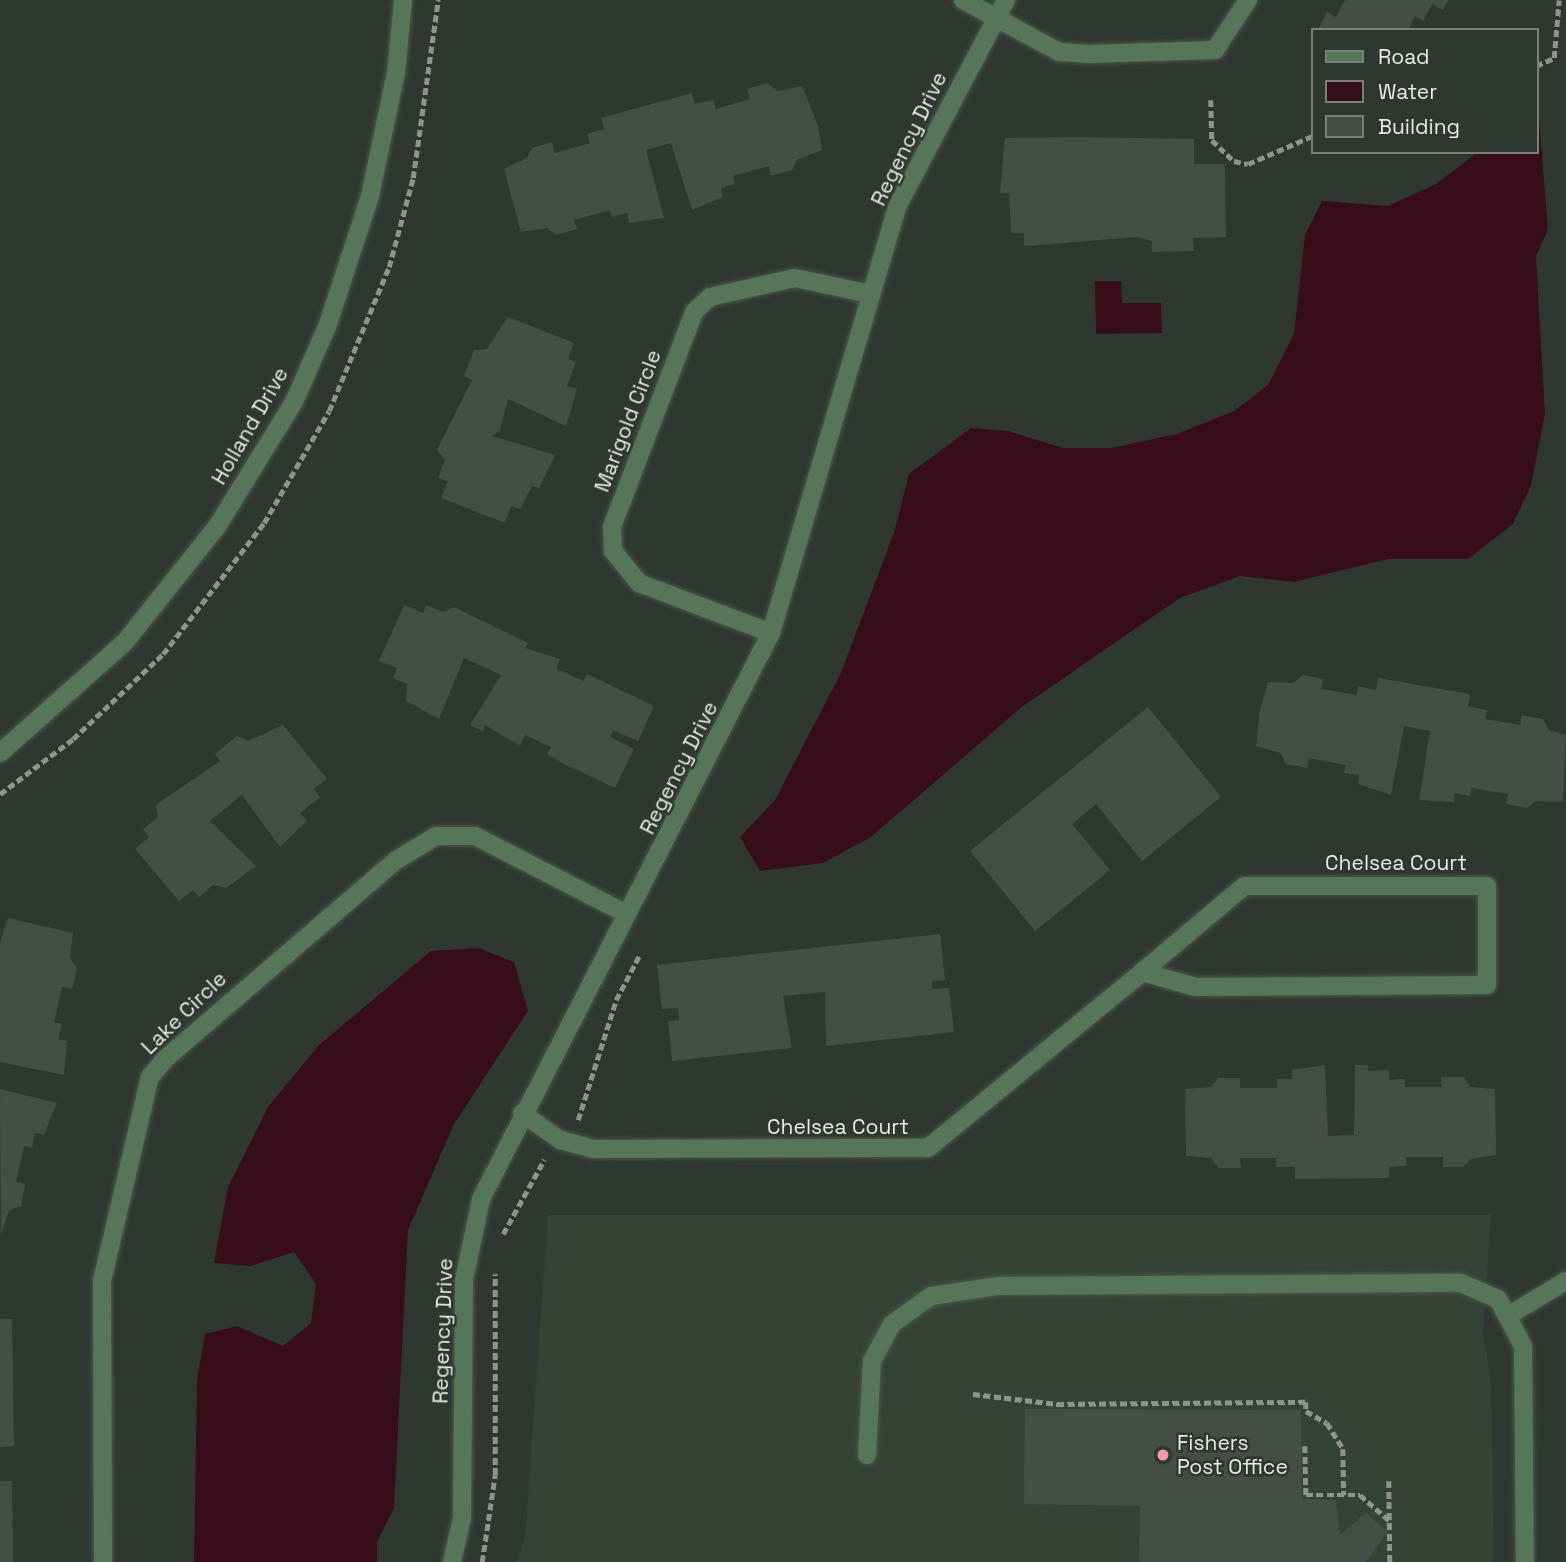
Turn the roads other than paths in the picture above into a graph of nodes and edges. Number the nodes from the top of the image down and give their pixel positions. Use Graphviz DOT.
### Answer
graph roads {
  1 [pos="403,0"];
  2 [pos="963,0"];
  3 [pos="1006,0"];
  4 [pos="1248,0"];
  5 [pos="997,18"];
  6 [pos="871,294"];
  7 [pos="771,633"];
  8 [pos="0,753"];
  9 [pos="627,914"];
  10 [pos="1142,972"];
  11 [pos="522,1114"];
  12 [pos="1566,1281"];
  13 [pos="1511,1314"];
  14 [pos="867,1455"];
  15 [pos="103,1562"];
  16 [pos="452,1562"];
  17 [pos="1525,1562"];
  1 -- 8 [label="street, Holland Drive"];
  2 -- 5 [label="street"];
  3 -- 5 [label="street, Regency Drive"];
  4 -- 5 [label="street"];
  5 -- 6 [label="street, Regency Drive"];
  6 -- 7 [label="street, Regency Drive"];
  6 -- 7 [label="street, Marigold Circle"];
  7 -- 9 [label="street, Regency Drive"];
  9 -- 11 [label="street, Regency Drive"];
  9 -- 15 [label="street, Lake Circle"];
  10 -- 10 [label="street, Chelsea Court"];
  10 -- 11 [label="street, Chelsea Court"];
  11 -- 16 [label="street, Regency Drive"];
  12 -- 13 [label="street"];
  13 -- 14 [label="street"];
  13 -- 17 [label="street"];
}
